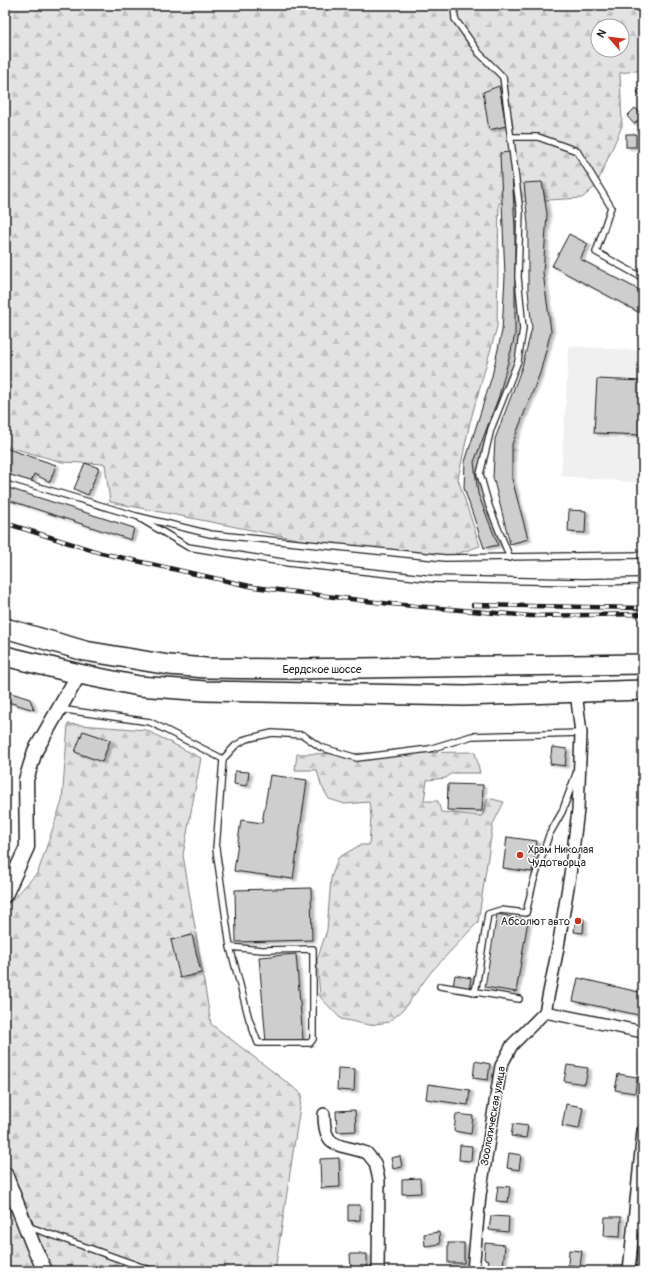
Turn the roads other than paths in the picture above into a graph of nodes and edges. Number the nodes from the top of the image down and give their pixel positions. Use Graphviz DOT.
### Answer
graph roads {
  1 [pos="454,5"];
  2 [pos="511,137"];
  3 [pos="643,278"];
  4 [pos="5,477"];
  5 [pos="136,516"];
  6 [pos="643,555"];
  7 [pos="510,558"];
  8 [pos="643,581"];
  9 [pos="5,628"];
  10 [pos="5,656"];
  11 [pos="643,664"];
  12 [pos="293,669"];
  13 [pos="79,674"];
  14 [pos="643,690"];
  15 [pos="576,692"];
  16 [pos="294,693"];
  17 [pos="59,709"];
  18 [pos="581,733"];
  19 [pos="223,760"];
  20 [pos="581,763"];
  21 [pos="5,894"];
  22 [pos="230,947"];
  23 [pos="440,986"];
  24 [pos="474,992"];
  25 [pos="519,999"];
  26 [pos="545,1012"];
  27 [pos="643,1032"];
  28 [pos="324,1114"];
  29 [pos="643,1131"];
  30 [pos="5,1174"];
  31 [pos="25,1225"];
  32 [pos="45,1271"];
  33 [pos="153,1271"];
  34 [pos="378,1271"];
  35 [pos="472,1271"];
  36 [pos="629,1271"];
  1 -- 2 [label="lane"];
  2 -- 3 [label="lane"];
  2 -- 7 [label="lane"];
  4 -- 5 [label="lane"];
  5 -- 7 [label="lane"];
  5 -- 8 [label="lane"];
  6 -- 7 [label="lane"];
  9 -- 12 [label="highway, Бердское шоссе"];
  10 -- 13 [label="highway"];
  11 -- 12 [label="highway, Бердское шоссе"];
  12 -- 16 [label="highway"];
  13 -- 16 [label="highway"];
  13 -- 17 [label="street"];
  14 -- 15 [label="highway"];
  15 -- 16 [label="highway"];
  15 -- 18 [label="street"];
  17 -- 19 [label="lane"];
  17 -- 21 [label="street"];
  18 -- 19 [label="lane"];
  18 -- 20 [label="street"];
  19 -- 22 [label="lane"];
  20 -- 24 [label="lane"];
  20 -- 26 [label="street"];
  22 -- 22 [label="lane"];
  23 -- 24 [label="lane"];
  24 -- 25 [label="lane"];
  26 -- 27 [label="street"];
  26 -- 35 [label="street, Зоологическая улица"];
  28 -- 34 [label="street"];
  29 -- 36 [label="street"];
  30 -- 31 [label="street"];
  31 -- 32 [label="street"];
  31 -- 33 [label="lane"];
}
